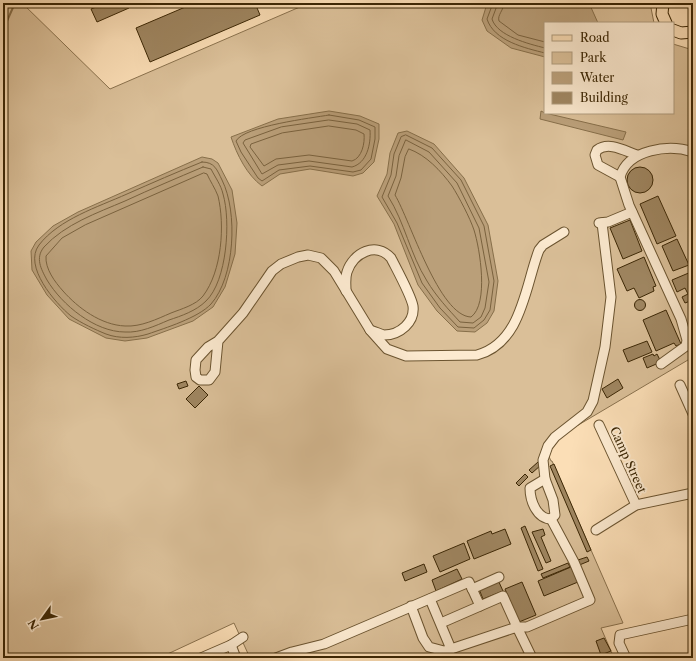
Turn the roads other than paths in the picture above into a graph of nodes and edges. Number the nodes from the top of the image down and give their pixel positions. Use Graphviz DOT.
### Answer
graph roads {
  1 [pos="662,4"];
  2 [pos="666,22"];
  3 [pos="674,30"];
  4 [pos="692,34"];
  5 [pos="693,152"];
  6 [pos="637,156"];
  7 [pos="620,178"];
  8 [pos="632,212"];
  9 [pos="564,232"];
  10 [pos="346,292"];
  11 [pos="370,330"];
  12 [pos="218,341"];
  13 [pos="661,364"];
  14 [pos="680,385"];
  15 [pos="693,414"];
  16 [pos="599,425"];
  17 [pos="544,479"];
  18 [pos="693,493"];
  19 [pos="636,505"];
  20 [pos="551,519"];
  21 [pos="596,530"];
  22 [pos="499,577"];
  23 [pos="472,589"];
  24 [pos="430,599"];
  25 [pos="411,606"];
  26 [pos="480,606"];
  27 [pos="693,619"];
  28 [pos="441,623"];
  29 [pos="517,627"];
  30 [pos="243,637"];
  31 [pos="231,645"];
  32 [pos="451,649"];
  33 [pos="201,658"];
  34 [pos="236,658"];
  35 [pos="276,658"];
  36 [pos="532,658"];
  37 [pos="626,658"];
  1 -- 2 [label="main road"];
  3 -- 4 [label="main road"];
  5 -- 6 [label="street"];
  6 -- 7 [label="street"];
  6 -- 7 [label="street"];
  7 -- 8 [label="street"];
  8 -- 13 [label="street"];
  8 -- 17 [label="street"];
  9 -- 11 [label="street"];
  10 -- 11 [label="street"];
  10 -- 11 [label="street"];
  10 -- 12 [label="street"];
  14 -- 15 [label="street"];
  16 -- 19 [label="street, Camp Street"];
  17 -- 20 [label="street"];
  17 -- 20 [label="street"];
  18 -- 19 [label="street"];
  19 -- 21 [label="street"];
  20 -- 29 [label="street"];
  22 -- 23 [label="street"];
  23 -- 24 [label="street"];
  23 -- 26 [label="street"];
  24 -- 25 [label="street"];
  24 -- 28 [label="street"];
  25 -- 32 [label="street"];
  25 -- 35 [label="street"];
  26 -- 28 [label="street"];
  26 -- 29 [label="street"];
  27 -- 37 [label="street"];
  28 -- 32 [label="street"];
  29 -- 32 [label="street"];
  29 -- 36 [label="street"];
  30 -- 31 [label="street"];
  31 -- 33 [label="street"];
  31 -- 34 [label="street"];
}
